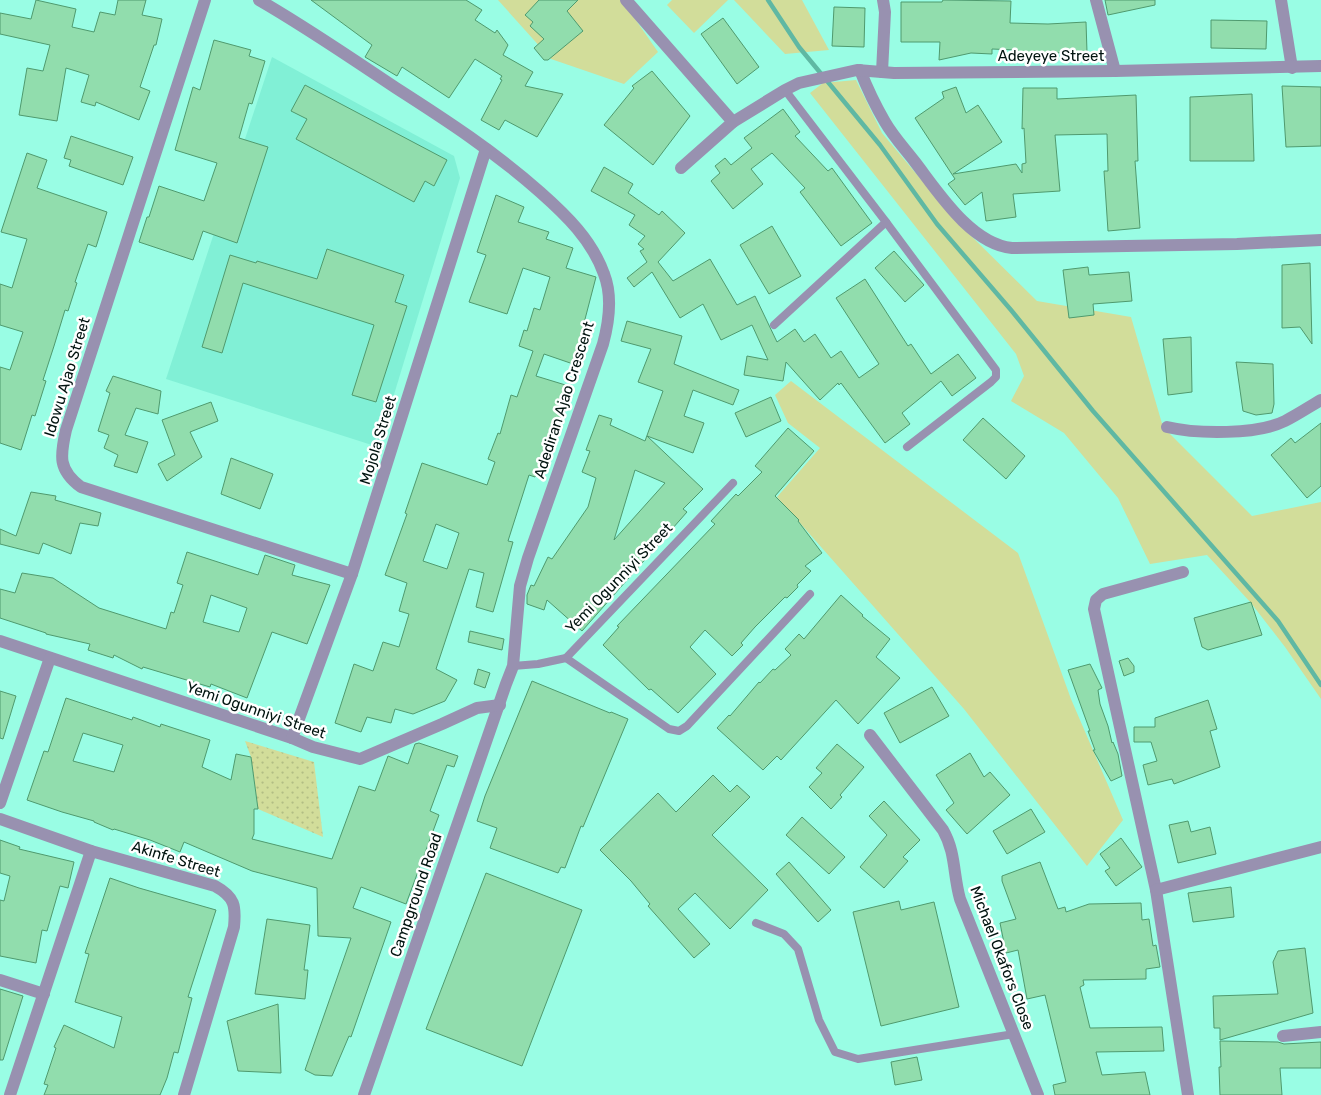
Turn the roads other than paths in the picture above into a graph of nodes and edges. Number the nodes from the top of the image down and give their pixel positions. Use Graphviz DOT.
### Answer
graph roads {
  1 [pos="205,0"];
  2 [pos="259,0"];
  3 [pos="626,0"];
  4 [pos="883,0"];
  5 [pos="1096,0"];
  6 [pos="1281,0"];
  7 [pos="1321,66"];
  8 [pos="1292,68"];
  9 [pos="858,70"];
  10 [pos="1115,71"];
  11 [pos="882,72"];
  12 [pos="785,90"];
  13 [pos="733,122"];
  14 [pos="486,148"];
  15 [pos="681,168"];
  16 [pos="886,222"];
  17 [pos="1321,240"];
  18 [pos="774,325"];
  19 [pos="1321,400"];
  20 [pos="1167,427"];
  21 [pos="907,447"];
  22 [pos="733,483"];
  23 [pos="1183,572"];
  24 [pos="352,574"];
  25 [pos="810,594"];
  26 [pos="0,641"];
  27 [pos="50,658"];
  28 [pos="566,658"];
  29 [pos="513,666"];
  30 [pos="500,705"];
  31 [pos="870,735"];
  32 [pos="292,738"];
  33 [pos="0,803"];
  34 [pos="0,819"];
  35 [pos="1321,847"];
  36 [pos="91,851"];
  37 [pos="1156,890"];
  38 [pos="756,923"];
  39 [pos="0,980"];
  40 [pos="44,994"];
  41 [pos="1321,1032"];
  42 [pos="1014,1034"];
  43 [pos="1283,1036"];
  44 [pos="0,1092"];
  45 [pos="10,1095"];
  46 [pos="184,1095"];
  47 [pos="364,1095"];
  48 [pos="1038,1095"];
  49 [pos="1188,1095"];
  1 -- 24 [label="street, Idowu Ajao Street"];
  2 -- 14 [label="street, Adediran Ajao Crescent"];
  3 -- 13 [label="street"];
  4 -- 11 [label="street"];
  5 -- 10 [label="street"];
  6 -- 8 [label="street"];
  7 -- 8 [label="street, Adeyeye Street"];
  8 -- 10 [label="street, Adeyeye Street"];
  9 -- 11 [label="street, Adeyeye Street"];
  9 -- 12 [label="street, Adeyeye Street"];
  9 -- 17 [label="street"];
  10 -- 11 [label="street, Adeyeye Street"];
  12 -- 13 [label="street, Adeyeye Street"];
  12 -- 16 [label="lane"];
  13 -- 15 [label="street, Adeyeye Street"];
  14 -- 24 [label="street, Mojola Street"];
  14 -- 29 [label="street, Adediran Ajao Crescent"];
  16 -- 18 [label="lane"];
  16 -- 21 [label="lane"];
  19 -- 20 [label="street"];
  22 -- 28 [label="lane, Yemi Ogunniyi Street"];
  23 -- 37 [label="street"];
  24 -- 32 [label="street, Mojola Street"];
  25 -- 28 [label="lane"];
  26 -- 27 [label="street, Yemi Ogunniyi Street"];
  27 -- 32 [label="street, Yemi Ogunniyi Street"];
  27 -- 33 [label="street"];
  28 -- 29 [label="lane"];
  29 -- 30 [label="street, Adediran Ajao Crescent"];
  30 -- 32 [label="street, Yemi Ogunniyi Street"];
  30 -- 47 [label="street, Campground Road"];
  31 -- 42 [label="street, Michael Okafors Close"];
  34 -- 36 [label="street, Akinfe Street"];
  35 -- 37 [label="street"];
  36 -- 40 [label="street"];
  36 -- 46 [label="street, Akinfe Street"];
  37 -- 49 [label="street"];
  38 -- 42 [label="lane"];
  39 -- 40 [label="street"];
  40 -- 45 [label="street"];
  41 -- 43 [label="street"];
  42 -- 48 [label="street, Michael Okafors Close"];
  44 -- 45 [label="street"];
}
